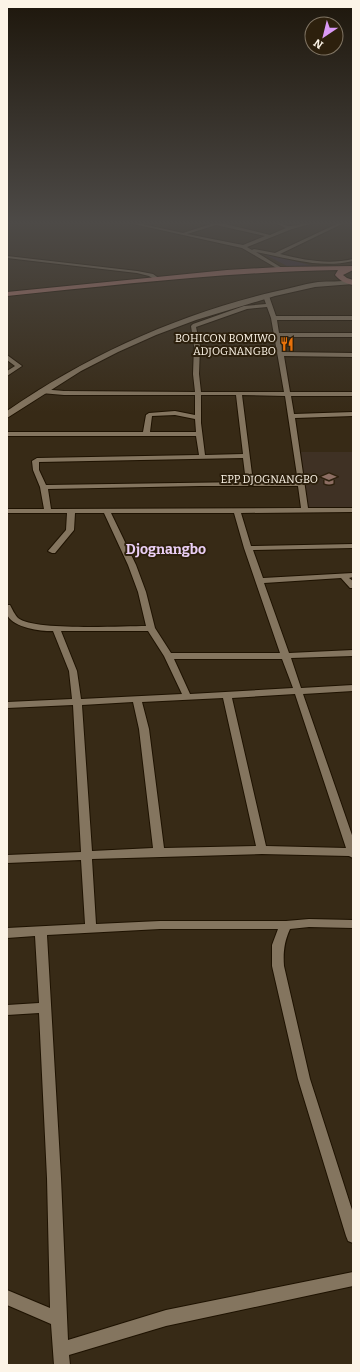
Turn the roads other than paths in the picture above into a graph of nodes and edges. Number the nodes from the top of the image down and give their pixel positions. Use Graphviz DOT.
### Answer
graph roads {
  1 [pos="97,285"];
  2 [pos="315,285"];
  3 [pos="7,294"];
  4 [pos="266,296"];
  5 [pos="269,305"];
  6 [pos="274,318"];
  7 [pos="353,318"];
  8 [pos="276,335"];
  9 [pos="353,336"];
  10 [pos="280,354"];
  11 [pos="353,355"];
  12 [pos="7,357"];
  13 [pos="7,374"];
  14 [pos="41,391"];
  15 [pos="198,394"];
  16 [pos="239,394"];
  17 [pos="286,394"];
  18 [pos="353,394"];
  19 [pos="353,414"];
  20 [pos="7,415"];
  21 [pos="291,416"];
  22 [pos="198,418"];
  23 [pos="7,434"];
  24 [pos="146,434"];
  25 [pos="199,434"];
  26 [pos="202,456"];
  27 [pos="247,456"];
  28 [pos="250,484"];
  29 [pos="302,484"];
  30 [pos="44,487"];
  31 [pos="48,510"];
  32 [pos="71,510"];
  33 [pos="106,510"];
  34 [pos="237,510"];
  35 [pos="305,510"];
  36 [pos="353,510"];
  37 [pos="7,511"];
  38 [pos="353,546"];
  39 [pos="248,548"];
  40 [pos="52,551"];
  41 [pos="342,575"];
  42 [pos="353,575"];
  43 [pos="260,580"];
  44 [pos="353,586"];
  45 [pos="7,607"];
  46 [pos="11,622"];
  47 [pos="151,628"];
  48 [pos="56,629"];
  49 [pos="353,653"];
  50 [pos="168,656"];
  51 [pos="285,656"];
  52 [pos="353,688"];
  53 [pos="298,691"];
  54 [pos="227,695"];
  55 [pos="187,696"];
  56 [pos="137,699"];
  57 [pos="77,701"];
  58 [pos="7,705"];
  59 [pos="262,850"];
  60 [pos="159,852"];
  61 [pos="353,853"];
  62 [pos="87,856"];
  63 [pos="7,859"];
  64 [pos="286,924"];
  65 [pos="353,924"];
  66 [pos="91,928"];
  67 [pos="7,933"];
  68 [pos="41,933"];
  69 [pos="44,1008"];
  70 [pos="7,1010"];
  71 [pos="353,1236"];
  72 [pos="353,1279"];
  73 [pos="7,1297"];
  74 [pos="58,1319"];
  75 [pos="62,1358"];
  1 -- 3 [label="main road"];
  2 -- 4 [label="main road"];
  4 -- 5 [label="street"];
  4 -- 14 [label="main road"];
  5 -- 6 [label="street"];
  5 -- 15 [label="street"];
  6 -- 7 [label="street"];
  6 -- 8 [label="street"];
  8 -- 9 [label="street"];
  8 -- 10 [label="street"];
  10 -- 11 [label="street"];
  10 -- 17 [label="street"];
  12 -- 13 [label="street"];
  14 -- 15 [label="street"];
  14 -- 20 [label="main road"];
  15 -- 16 [label="street"];
  15 -- 22 [label="street"];
  16 -- 17 [label="street"];
  16 -- 27 [label="street"];
  17 -- 18 [label="street"];
  17 -- 21 [label="street"];
  19 -- 21 [label="street"];
  21 -- 29 [label="street"];
  22 -- 24 [label="street"];
  22 -- 25 [label="street"];
  23 -- 24 [label="street"];
  24 -- 25 [label="street"];
  25 -- 26 [label="street"];
  26 -- 27 [label="street"];
  26 -- 30 [label="street"];
  27 -- 28 [label="street"];
  28 -- 29 [label="street"];
  28 -- 30 [label="street"];
  29 -- 35 [label="street"];
  30 -- 31 [label="street"];
  31 -- 32 [label="street"];
  31 -- 37 [label="street"];
  32 -- 33 [label="street"];
  32 -- 40 [label="street"];
  33 -- 34 [label="street"];
  33 -- 47 [label="street"];
  34 -- 35 [label="street"];
  34 -- 39 [label="street"];
  35 -- 36 [label="street"];
  38 -- 39 [label="street"];
  39 -- 43 [label="street"];
  41 -- 42 [label="street"];
  41 -- 43 [label="street"];
  41 -- 44 [label="street"];
  43 -- 51 [label="street"];
  45 -- 46 [label="street"];
  46 -- 48 [label="street"];
  47 -- 48 [label="street"];
  47 -- 50 [label="street"];
  48 -- 57 [label="street"];
  49 -- 51 [label="street"];
  50 -- 51 [label="street"];
  50 -- 55 [label="street"];
  51 -- 53 [label="street"];
  52 -- 53 [label="street"];
  53 -- 54 [label="street"];
  53 -- 61 [label="street"];
  54 -- 55 [label="street"];
  54 -- 59 [label="street"];
  55 -- 56 [label="street"];
  56 -- 57 [label="street"];
  56 -- 60 [label="street"];
  57 -- 58 [label="street"];
  57 -- 62 [label="street"];
  59 -- 60 [label="street"];
  59 -- 61 [label="street"];
  60 -- 62 [label="street"];
  62 -- 63 [label="street"];
  62 -- 66 [label="street"];
  64 -- 65 [label="street"];
  64 -- 66 [label="street"];
  64 -- 71 [label="street"];
  66 -- 68 [label="street"];
  67 -- 68 [label="street"];
  68 -- 69 [label="street"];
  69 -- 70 [label="street"];
  69 -- 74 [label="street"];
  72 -- 75 [label="street"];
  73 -- 74 [label="street"];
  74 -- 75 [label="street"];
}
